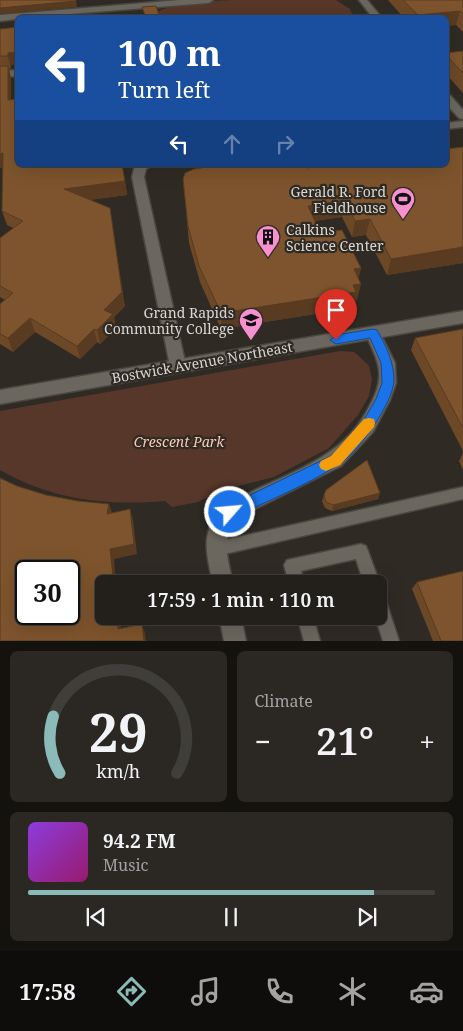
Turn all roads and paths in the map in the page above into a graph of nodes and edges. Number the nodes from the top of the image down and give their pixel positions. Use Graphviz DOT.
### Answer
graph roads {
  1 [pos="197,0"];
  2 [pos="209,0"];
  3 [pos="363,0"];
  4 [pos="103,4"];
  5 [pos="22,15"];
  6 [pos="376,15"];
  7 [pos="15,16"];
  8 [pos="0,18"];
  9 [pos="15,72"];
  10 [pos="0,74"];
  11 [pos="449,100"];
  12 [pos="463,116"];
  13 [pos="463,124"];
  14 [pos="449,126"];
  15 [pos="142,167"];
  16 [pos="463,317"];
  17 [pos="373,333"];
  18 [pos="178,366"];
  19 [pos="0,397"];
  20 [pos="463,493"];
  21 [pos="216,549"];
  22 [pos="221,575"];
  23 [pos="294,575"];
  24 [pos="369,575"];
  25 [pos="232,625"];
  26 [pos="308,625"];
  27 [pos="386,625"];
  28 [pos="235,641"];
  29 [pos="312,641"];
  30 [pos="391,641"];
  1 -- 2 [label="street"];
  1 -- 4 [label="street"];
  3 -- 6 [label="street"];
  4 -- 5 [label="street"];
  7 -- 8 [label="street"];
  9 -- 10 [label="street"];
  11 -- 12 [label="street"];
  13 -- 14 [label="street"];
  15 -- 18 [label="street"];
  16 -- 17 [label="street, Bostwick Avenue Northeast"];
  17 -- 18 [label="street, Bostwick Avenue Northeast"];
  17 -- 21 [label="street"];
  18 -- 19 [label="street, Bostwick Avenue Northeast"];
  20 -- 21 [label="lane"];
  21 -- 22 [label="street"];
  23 -- 24 [label="lane"];
  25 -- 28 [label="street"];
  26 -- 29 [label="lane"];
  27 -- 30 [label="lane"];
}
